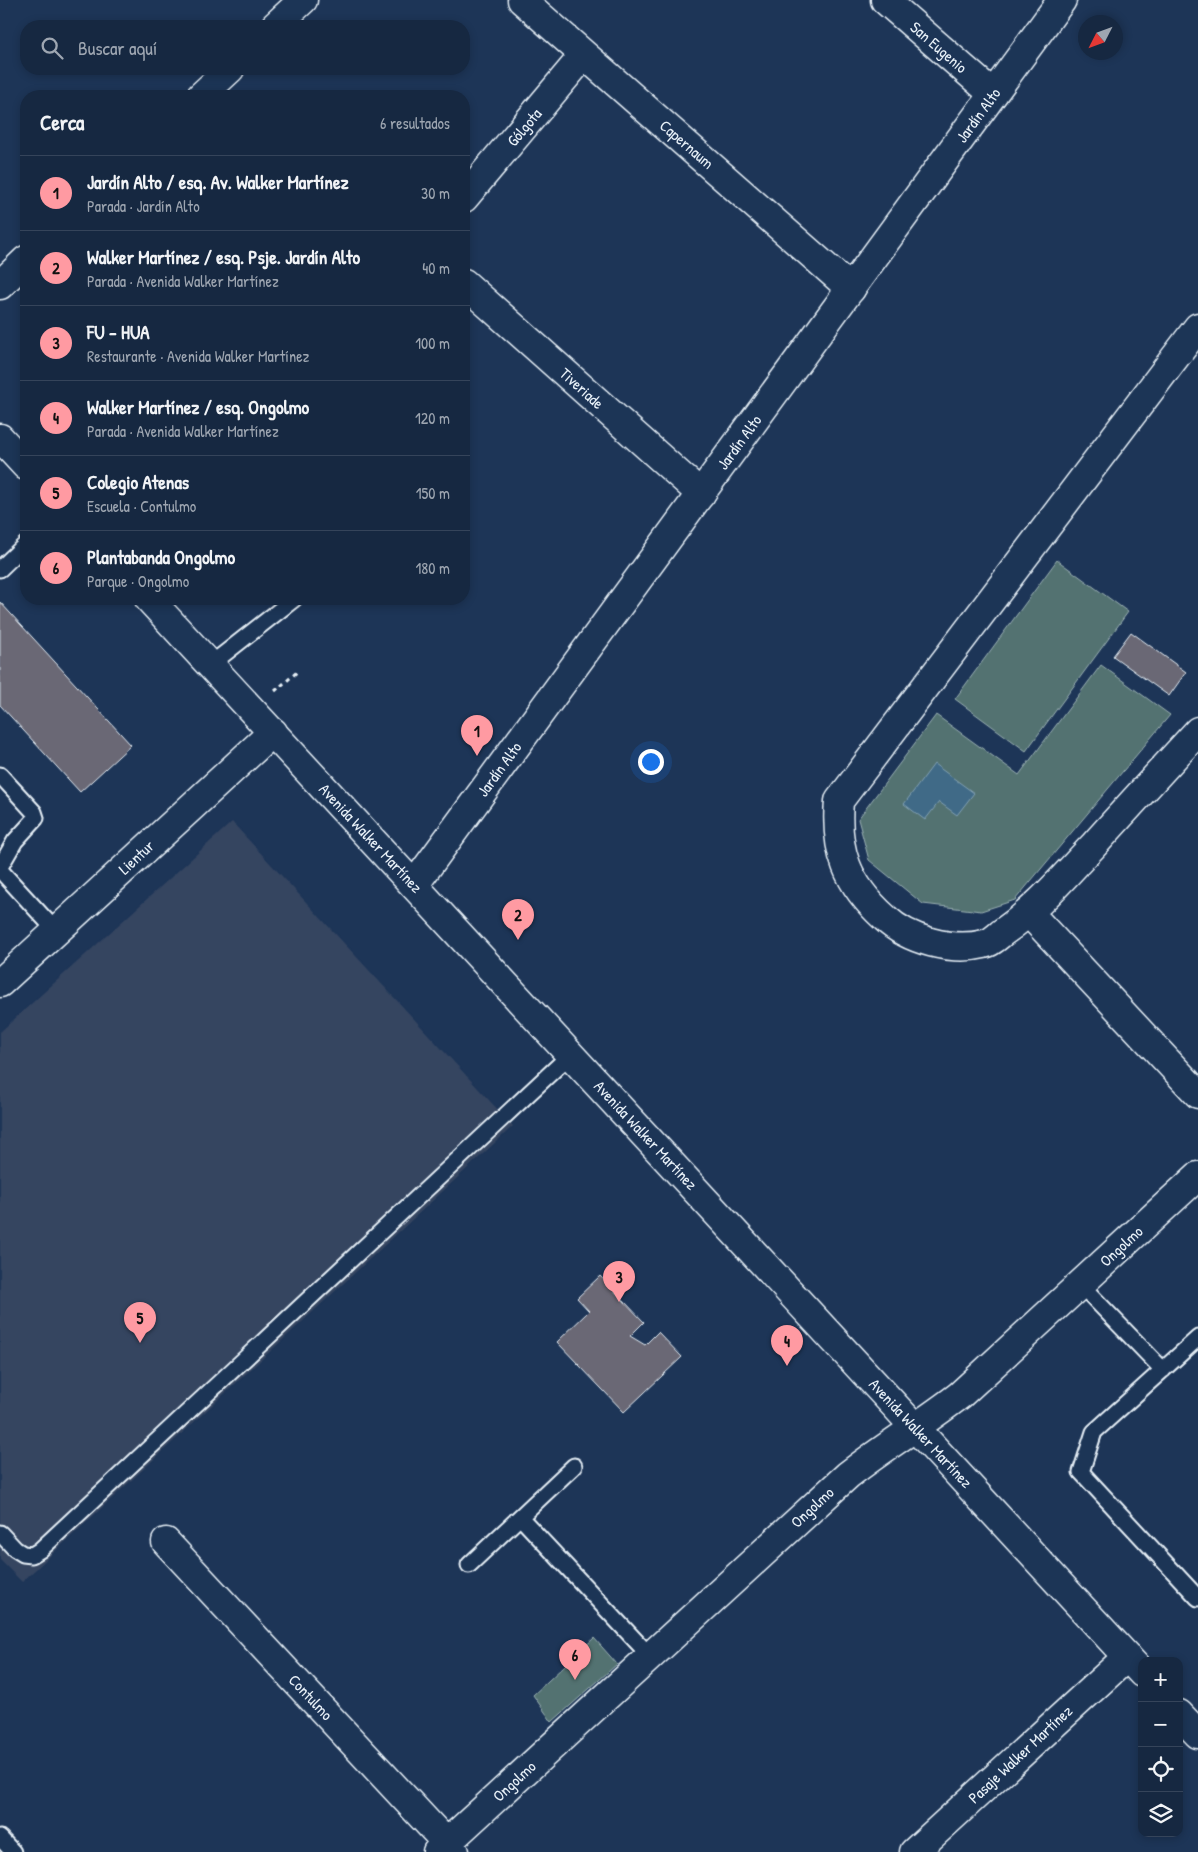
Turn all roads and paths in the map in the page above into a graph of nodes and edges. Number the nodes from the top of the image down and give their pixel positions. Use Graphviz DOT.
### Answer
graph roads {
  1 [pos="303,0"];
  2 [pos="522,0"];
  3 [pos="885,0"];
  4 [pos="1062,0"];
  5 [pos="281,20"];
  6 [pos="584,55"];
  7 [pos="224,75"];
  8 [pos="207,90"];
  9 [pos="993,94"];
  10 [pos="470,191"];
  11 [pos="20,266"];
  12 [pos="0,285"];
  13 [pos="470,288"];
  14 [pos="851,289"];
  15 [pos="1198,327"];
  16 [pos="0,438"];
  17 [pos="20,460"];
  18 [pos="701,494"];
  19 [pos="20,550"];
  20 [pos="0,569"];
  21 [pos="155,605"];
  22 [pos="286,605"];
  23 [pos="210,665"];
  24 [pos="1198,731"];
  25 [pos="273,732"];
  26 [pos="0,775"];
  27 [pos="0,869"];
  28 [pos="415,884"];
  29 [pos="1030,914"];
  30 [pos="56,931"];
  31 [pos="0,983"];
  32 [pos="571,1054"];
  33 [pos="1198,1094"];
  34 [pos="1198,1176"];
  35 [pos="1080,1284"];
  36 [pos="1198,1338"];
  37 [pos="1162,1370"];
  38 [pos="915,1427"];
  39 [pos="574,1466"];
  40 [pos="520,1517"];
  41 [pos="0,1533"];
  42 [pos="166,1542"];
  43 [pos="469,1565"];
  44 [pos="1198,1598"];
  45 [pos="650,1656"];
  46 [pos="1134,1665"];
  47 [pos="1183,1718"];
  48 [pos="1198,1734"];
  49 [pos="0,1838"];
  50 [pos="446,1849"];
  51 [pos="13,1852"];
  52 [pos="914,1852"];
  1 -- 5 [label="street"];
  2 -- 6 [label="street, Capernaum"];
  3 -- 9 [label="street, San Eugenio"];
  4 -- 9 [label="street, Jardín Alto"];
  6 -- 10 [label="street, Gólgota"];
  6 -- 14 [label="street, Capernaum"];
  7 -- 8 [label="street"];
  9 -- 14 [label="street, Jardín Alto"];
  11 -- 12 [label="street"];
  13 -- 18 [label="street, Tiveriade"];
  14 -- 18 [label="street, Jardín Alto"];
  15 -- 29 [label="street"];
  16 -- 17 [label="street"];
  18 -- 28 [label="street, Jardín Alto"];
  19 -- 20 [label="lane"];
  21 -- 23 [label="street, Avenida Walker Martínez"];
  22 -- 23 [label="lane"];
  23 -- 25 [label="street, Avenida Walker Martínez"];
  24 -- 29 [label="street"];
  25 -- 28 [label="street, Avenida Walker Martínez"];
  25 -- 30 [label="street, Lientur"];
  26 -- 27 [label="lane"];
  27 -- 30 [label="lane"];
  28 -- 32 [label="street, Avenida Walker Martínez"];
  29 -- 33 [label="street"];
  30 -- 31 [label="street, Lientur"];
  32 -- 38 [label="street, Avenida Walker Martínez"];
  32 -- 41 [label="lane"];
  34 -- 35 [label="street, Ongolmo"];
  35 -- 37 [label="lane"];
  35 -- 38 [label="street, Ongolmo"];
  36 -- 37 [label="lane"];
  37 -- 44 [label="lane"];
  38 -- 45 [label="street, Ongolmo"];
  38 -- 46 [label="street, Avenida Walker Martínez"];
  39 -- 40 [label="lane"];
  40 -- 43 [label="lane"];
  40 -- 45 [label="lane"];
  42 -- 50 [label="street, Contulmo"];
  45 -- 50 [label="street, Ongolmo"];
  46 -- 52 [label="street, Pasaje Walker Martínez"];
  47 -- 48 [label="street"];
  49 -- 51 [label="lane"];
}
